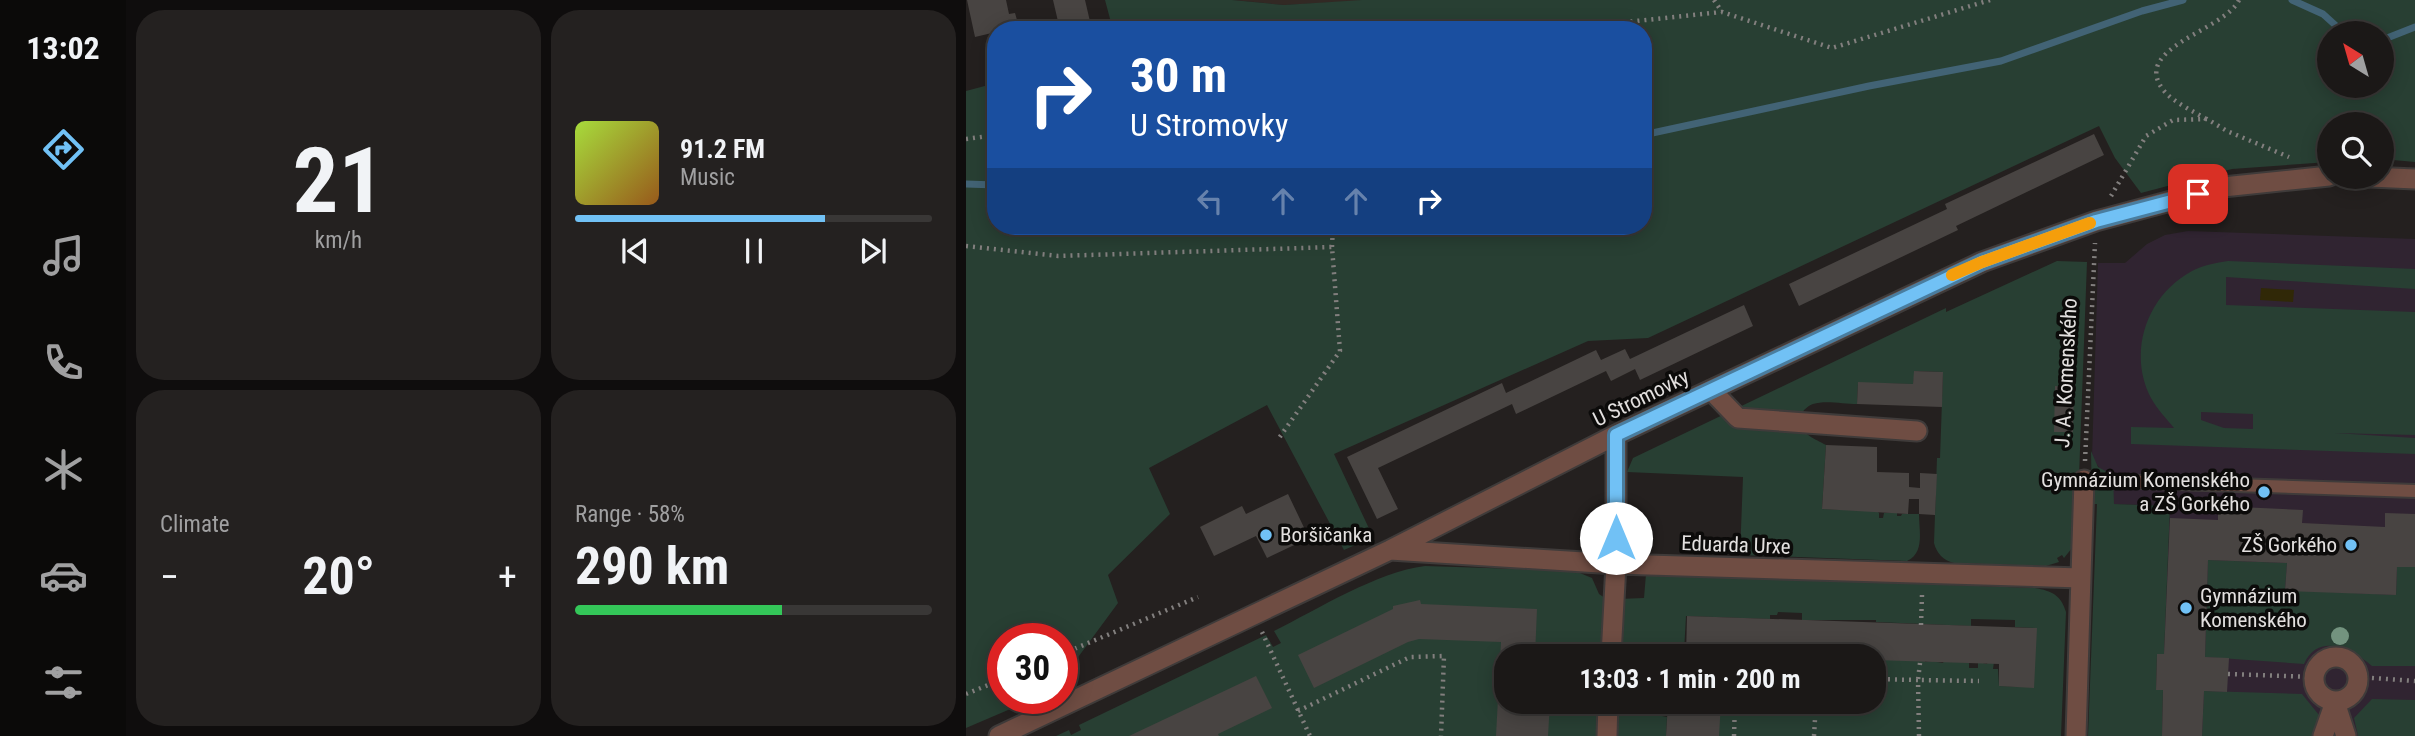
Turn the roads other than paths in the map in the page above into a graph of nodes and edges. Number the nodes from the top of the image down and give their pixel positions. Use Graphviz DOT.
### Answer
graph roads {
  1 [pos="2317,177"];
  2 [pos="2394,178"];
  3 [pos="2415,179"];
  4 [pos="1711,390"];
  5 [pos="1917,431"];
  6 [pos="1616,435"];
  7 [pos="2084,480"];
  8 [pos="2415,491"];
  9 [pos="1390,550"];
  10 [pos="1616,564"];
  11 [pos="2081,578"];
  12 [pos="1612,644"];
  13 [pos="2335,702"];
  14 [pos="1608,714"];
  15 [pos="999,736"];
  16 [pos="1607,736"];
  17 [pos="2076,736"];
  18 [pos="2323,736"];
  19 [pos="2346,736"];
  1 -- 4 [label="street, U Stromovky"];
  2 -- 3 [label="street"];
  4 -- 5 [label="street"];
  4 -- 6 [label="street, U Stromovky"];
  6 -- 9 [label="street, U Stromovky"];
  6 -- 10 [label="street"];
  7 -- 8 [label="lane"];
  7 -- 11 [label="street"];
  9 -- 10 [label="street, Eduarda Urxe"];
  9 -- 15 [label="street, U Stromovky"];
  10 -- 11 [label="street, Eduarda Urxe"];
  10 -- 12 [label="street"];
  11 -- 17 [label="street"];
  13 -- 13 [label="street"];
  13 -- 18 [label="street"];
  13 -- 19 [label="street"];
  14 -- 16 [label="street"];
}
